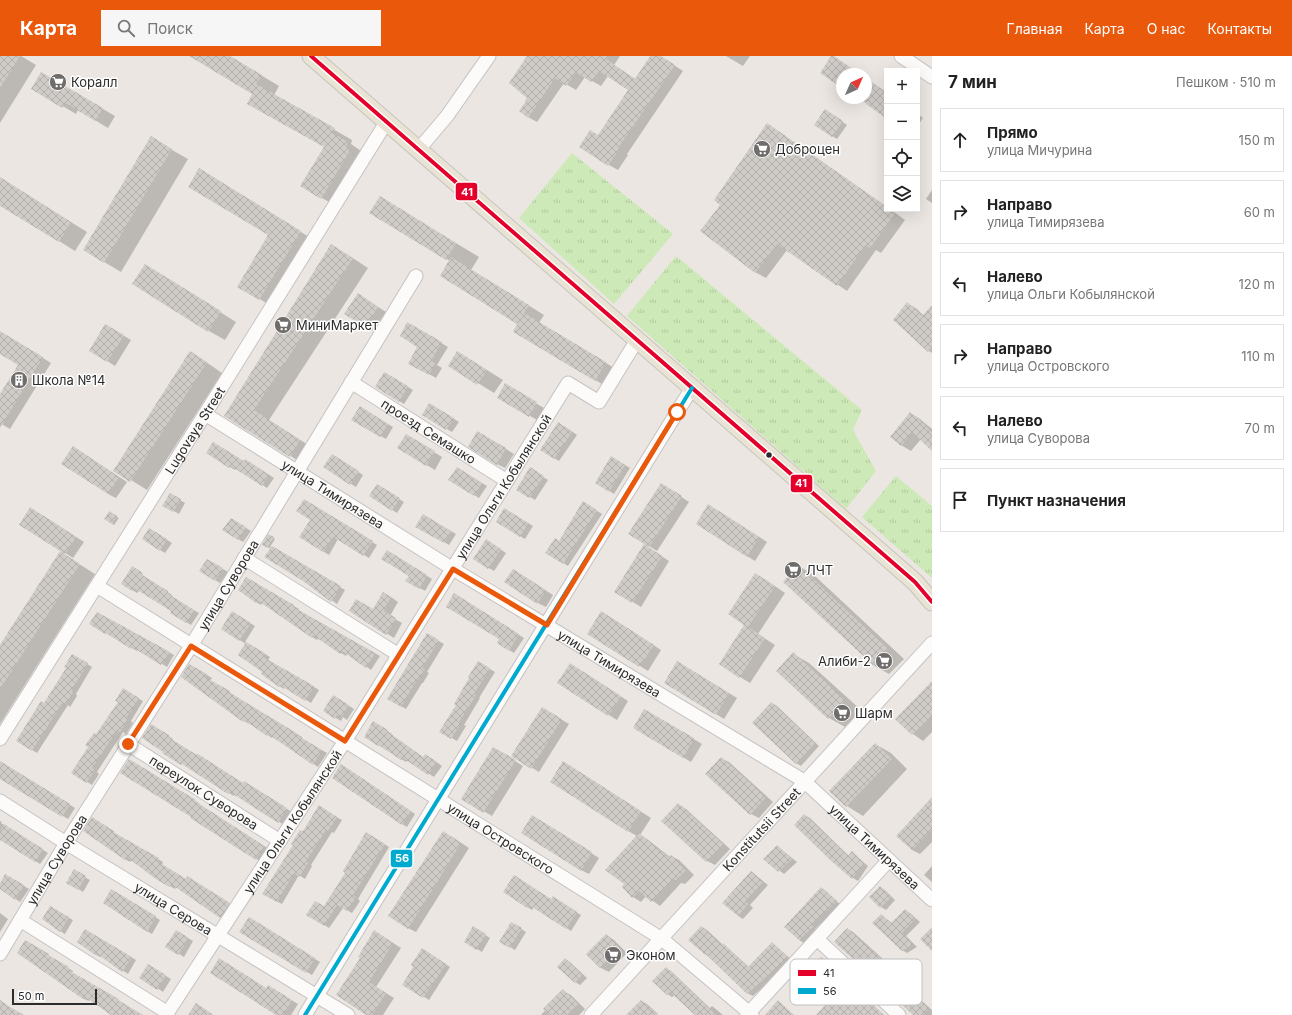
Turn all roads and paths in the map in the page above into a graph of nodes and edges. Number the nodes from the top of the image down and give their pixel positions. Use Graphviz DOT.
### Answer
graph roads {
  1 [pos="311,56"];
  2 [pos="489,56"];
  3 [pos="901,56"];
  4 [pos="932,77"];
  5 [pos="386,121"];
  6 [pos="419,149"];
  7 [pos="416,276"];
  8 [pos="637,340"];
  9 [pos="351,382"];
  10 [pos="692,388"];
  11 [pos="205,414"];
  12 [pos="297,472"];
  13 [pos="507,480"];
  14 [pos="244,558"];
  15 [pos="453,569"];
  16 [pos="97,586"];
  17 [pos="932,602"];
  18 [pos="547,625"];
  19 [pos="932,643"];
  20 [pos="191,646"];
  21 [pos="399,655"];
  22 [pos="0,739"];
  23 [pos="345,741"];
  24 [pos="128,744"];
  25 [pos="804,781"];
  26 [pos="438,799"];
  27 [pos="0,801"];
  28 [pos="280,841"];
  29 [pos="66,843"];
  30 [pos="889,860"];
  31 [pos="932,900"];
  32 [pos="20,920"];
  33 [pos="219,936"];
  34 [pos="662,938"];
  35 [pos="817,939"];
  36 [pos="0,954"];
  37 [pos="799,959"];
  38 [pos="839,959"];
  39 [pos="790,969"];
  40 [pos="317,996"];
  41 [pos="888,1005"];
  42 [pos="167,1014"];
  43 [pos="749,1014"];
  44 [pos="305,1015"];
  45 [pos="348,1015"];
  46 [pos="591,1015"];
  47 [pos="899,1015"];
  1 -- 5 [label="main road"];
  2 -- 6 [label="street"];
  3 -- 4 [label="street"];
  5 -- 6 [label="main road"];
  5 -- 11 [label="street, Lugovaya Street"];
  6 -- 8 [label="main road"];
  7 -- 9 [label="street, улица Суворова"];
  8 -- 10 [label="main road"];
  8 -- 13 [label="street, улица Ольги Кобылянской"];
  9 -- 12 [label="street, улица Суворова"];
  9 -- 13 [label="street, проезд Семашко"];
  10 -- 17 [label="main road"];
  10 -- 18 [label="street"];
  11 -- 12 [label="street, улица Тимирязева"];
  11 -- 16 [label="street, Lugovaya Street"];
  12 -- 14 [label="street, улица Суворова"];
  12 -- 15 [label="street, улица Тимирязева"];
  13 -- 15 [label="street, улица Ольги Кобылянской"];
  14 -- 20 [label="street, улица Суворова"];
  14 -- 21 [label="street"];
  15 -- 18 [label="street, улица Тимирязева"];
  15 -- 21 [label="street, улица Ольги Кобылянской"];
  16 -- 20 [label="street, улица Островского"];
  16 -- 22 [label="street, Lugovaya Street"];
  18 -- 25 [label="street, улица Тимирязева"];
  18 -- 26 [label="street"];
  19 -- 25 [label="street, Konstitutsii Street"];
  20 -- 23 [label="street, улица Островского"];
  20 -- 24 [label="street, улица Суворова"];
  21 -- 23 [label="street, улица Ольги Кобылянской"];
  23 -- 26 [label="street, улица Островского"];
  23 -- 28 [label="street, улица Ольги Кобылянской"];
  24 -- 28 [label="street, переулок Суворова"];
  24 -- 29 [label="street, улица Суворова"];
  25 -- 30 [label="street, улица Тимирязева"];
  25 -- 34 [label="street, Konstitutsii Street"];
  26 -- 34 [label="street, улица Островского"];
  26 -- 40 [label="street"];
  27 -- 29 [label="street, улица Серова"];
  28 -- 33 [label="street, улица Ольги Кобылянской"];
  29 -- 32 [label="street, улица Суворова"];
  29 -- 33 [label="street, улица Серова"];
  30 -- 31 [label="street, улица Тимирязева"];
  30 -- 35 [label="street"];
  32 -- 36 [label="street, улица Суворова"];
  32 -- 42 [label="street"];
  33 -- 40 [label="street, улица Серова"];
  33 -- 42 [label="street, улица Ольги Кобылянской"];
  34 -- 43 [label="street, улица Островского"];
  34 -- 46 [label="street, Konstitutsii Street"];
  35 -- 37 [label="street"];
  35 -- 38 [label="street"];
  39 -- 43 [label="street"];
  40 -- 44 [label="street"];
  40 -- 45 [label="street, улица Серова"];
  41 -- 47 [label="street"];
}
